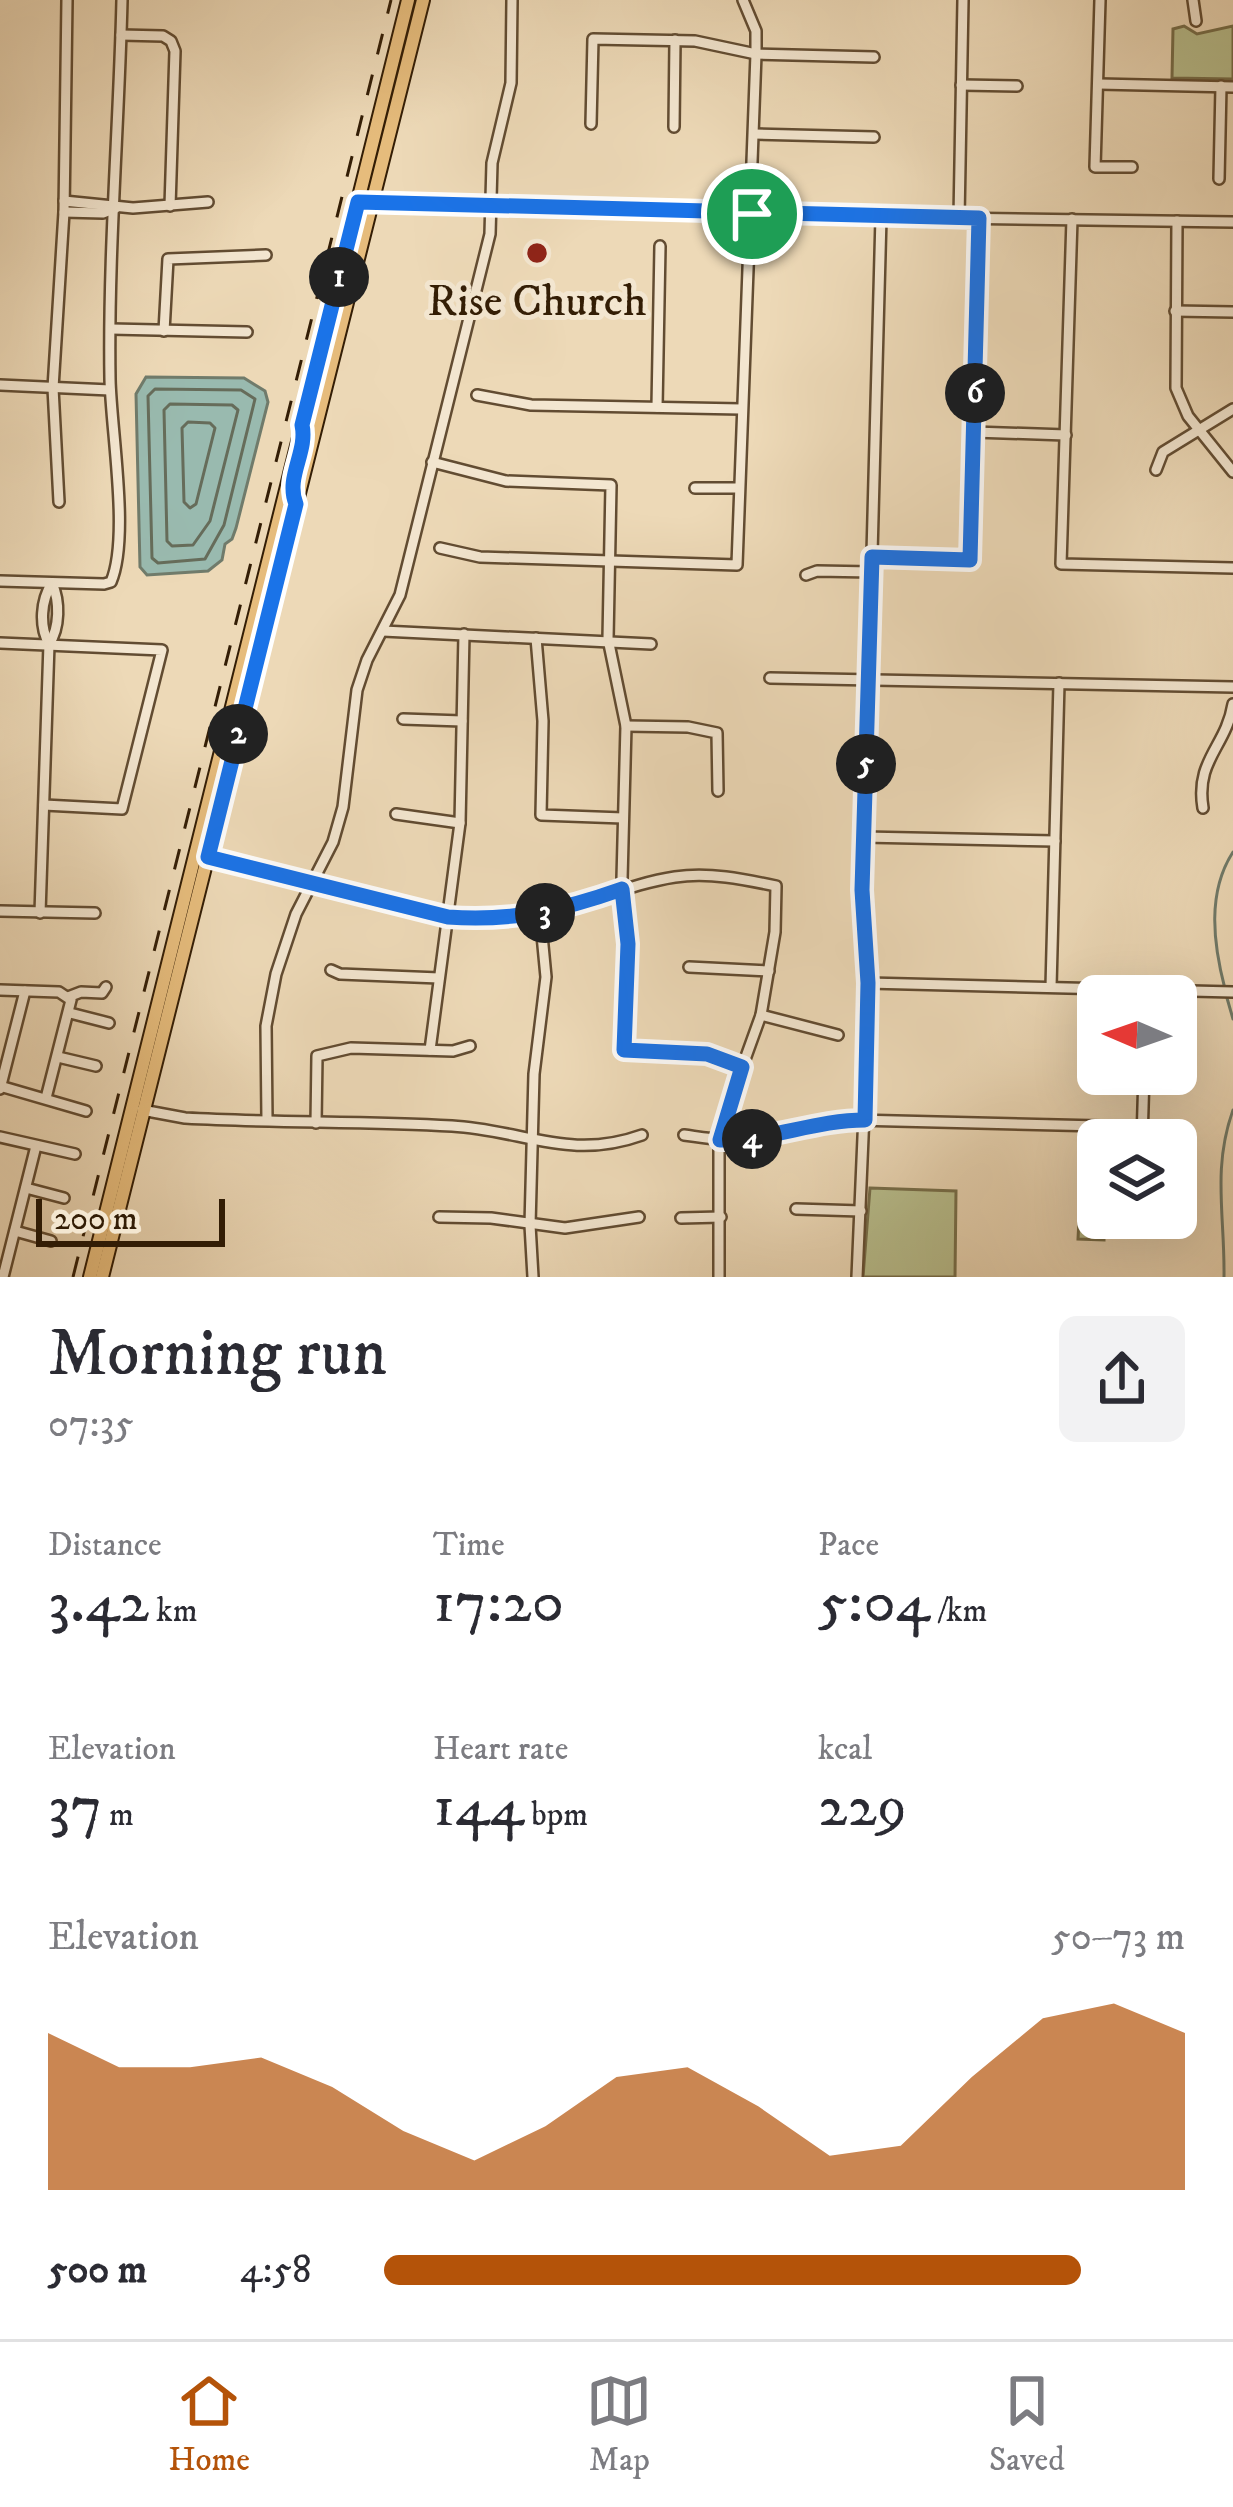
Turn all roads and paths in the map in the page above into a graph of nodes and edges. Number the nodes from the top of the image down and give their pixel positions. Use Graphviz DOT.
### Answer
graph roads {
  1 [pos="67,0"];
  2 [pos="122,0"];
  3 [pos="408,0"];
  4 [pos="423,0"];
  5 [pos="512,0"];
  6 [pos="743,0"];
  7 [pos="963,0"];
  8 [pos="1100,0"];
  9 [pos="1193,0"];
  10 [pos="1196,21"];
  11 [pos="121,35"];
  12 [pos="675,40"];
  13 [pos="756,54"];
  14 [pos="874,57"];
  15 [pos="1099,84"];
  16 [pos="961,85"];
  17 [pos="1017,86"];
  18 [pos="1227,86"];
  19 [pos="591,124"];
  20 [pos="674,127"];
  21 [pos="754,134"];
  22 [pos="874,137"];
  23 [pos="1132,167"];
  24 [pos="1219,178"];
  25 [pos="208,202"];
  26 [pos="365,203"];
  27 [pos="64,206"];
  28 [pos="170,206"];
  29 [pos="491,206"];
  30 [pos="116,208"];
  31 [pos="752,214"];
  32 [pos="880,217"];
  33 [pos="959,218"];
  34 [pos="979,218"];
  35 [pos="1072,218"];
  36 [pos="1177,221"];
  37 [pos="1233,222"];
  38 [pos="660,246"];
  39 [pos="266,255"];
  40 [pos="1174,310"];
  41 [pos="1233,312"];
  42 [pos="111,329"];
  43 [pos="164,331"];
  44 [pos="247,332"];
  45 [pos="0,385"];
  46 [pos="53,388"];
  47 [pos="110,390"];
  48 [pos="477,395"];
  49 [pos="658,407"];
  50 [pos="742,409"];
  51 [pos="1233,409"];
  52 [pos="302,425"];
  53 [pos="1197,429"];
  54 [pos="974,432"];
  55 [pos="1066,435"];
  56 [pos="432,462"];
  57 [pos="1156,470"];
  58 [pos="1233,472"];
  59 [pos="695,488"];
  60 [pos="740,488"];
  61 [pos="59,502"];
  62 [pos="296,504"];
  63 [pos="440,548"];
  64 [pos="872,557"];
  65 [pos="609,561"];
  66 [pos="1233,568"];
  67 [pos="872,572"];
  68 [pos="806,575"];
  69 [pos="0,581"];
  70 [pos="52,583"];
  71 [pos="44,614"];
  72 [pos="56,615"];
  73 [pos="383,632"];
  74 [pos="464,634"];
  75 [pos="536,638"];
  76 [pos="608,639"];
  77 [pos="0,643"];
  78 [pos="49,644"];
  79 [pos="651,644"];
  80 [pos="770,678"];
  81 [pos="868,679"];
  82 [pos="1059,683"];
  83 [pos="1233,687"];
  84 [pos="1233,704"];
  85 [pos="403,719"];
  86 [pos="462,721"];
  87 [pos="626,726"];
  88 [pos="718,791"];
  89 [pos="44,806"];
  90 [pos="1203,808"];
  91 [pos="396,814"];
  92 [pos="623,818"];
  93 [pos="460,823"];
  94 [pos="864,837"];
  95 [pos="1055,842"];
  96 [pos="201,855"];
  97 [pos="312,883"];
  98 [pos="622,889"];
  99 [pos="0,911"];
  100 [pos="40,913"];
  101 [pos="95,913"];
  102 [pos="540,914"];
  103 [pos="448,917"];
  104 [pos="689,967"];
  105 [pos="331,970"];
  106 [pos="769,971"];
  107 [pos="439,978"];
  108 [pos="868,983"];
  109 [pos="106,987"];
  110 [pos="1051,987"];
  111 [pos="1077,989"];
  112 [pos="0,990"];
  113 [pos="25,991"];
  114 [pos="1197,992"];
  115 [pos="1228,992"];
  116 [pos="69,999"];
  117 [pos="70,1013"];
  118 [pos="761,1015"];
  119 [pos="109,1023"];
  120 [pos="838,1035"];
  121 [pos="0,1037"];
  122 [pos="13,1038"];
  123 [pos="470,1046"];
  124 [pos="430,1050"];
  125 [pos="58,1057"];
  126 [pos="96,1066"];
  127 [pos="742,1067"];
  128 [pos="0,1087"];
  129 [pos="46,1098"];
  130 [pos="137,1109"];
  131 [pos="86,1111"];
  132 [pos="267,1120"];
  133 [pos="865,1120"];
  134 [pos="316,1123"];
  135 [pos="1077,1125"];
  136 [pos="642,1135"];
  137 [pos="684,1135"];
  138 [pos="0,1137"];
  139 [pos="124,1138"];
  140 [pos="720,1140"];
  141 [pos="532,1141"];
  142 [pos="36,1146"];
  143 [pos="75,1154"];
  144 [pos="26,1188"];
  145 [pos="64,1198"];
  146 [pos="796,1209"];
  147 [pos="861,1211"];
  148 [pos="439,1217"];
  149 [pos="640,1217"];
  150 [pos="721,1217"];
  151 [pos="681,1218"];
  152 [pos="117,1220"];
  153 [pos="530,1225"];
  154 [pos="15,1232"];
  155 [pos="51,1241"];
  156 [pos="3,1277"];
  157 [pos="90,1277"];
  158 [pos="102,1277"];
  159 [pos="533,1277"];
  160 [pos="719,1277"];
  161 [pos="857,1277"];
  1 -- 27 [label="street"];
  2 -- 11 [label="street"];
  3 -- 26 [label="main road"];
  4 -- 26 [label="main road"];
  5 -- 29 [label="street"];
  6 -- 13 [label="street"];
  7 -- 16 [label="street"];
  8 -- 15 [label="street"];
  9 -- 10 [label="street"];
  11 -- 28 [label="street"];
  11 -- 30 [label="street"];
  12 -- 13 [label="street"];
  12 -- 19 [label="street"];
  12 -- 20 [label="street"];
  13 -- 14 [label="street"];
  13 -- 21 [label="street"];
  15 -- 18 [label="street"];
  15 -- 23 [label="street"];
  16 -- 17 [label="street"];
  16 -- 33 [label="street"];
  18 -- 24 [label="street"];
  21 -- 22 [label="street"];
  21 -- 31 [label="street"];
  25 -- 28 [label="street"];
  26 -- 29 [label="street"];
  26 -- 52 [label="main road"];
  26 -- 62 [label="main road"];
  27 -- 30 [label="street"];
  27 -- 46 [label="street"];
  28 -- 30 [label="street"];
  29 -- 31 [label="street"];
  29 -- 56 [label="street"];
  30 -- 42 [label="street"];
  31 -- 32 [label="street"];
  31 -- 50 [label="street"];
  32 -- 33 [label="street"];
  32 -- 64 [label="street"];
  33 -- 34 [label="street"];
  34 -- 35 [label="street"];
  34 -- 54 [label="street"];
  35 -- 36 [label="street"];
  35 -- 55 [label="street"];
  36 -- 37 [label="street"];
  36 -- 40 [label="street"];
  38 -- 49 [label="street"];
  39 -- 43 [label="street"];
  40 -- 41 [label="street"];
  40 -- 53 [label="street"];
  42 -- 43 [label="street"];
  42 -- 47 [label="street"];
  43 -- 44 [label="street"];
  45 -- 46 [label="street"];
  46 -- 47 [label="street"];
  46 -- 61 [label="street"];
  47 -- 70 [label="street"];
  48 -- 49 [label="street"];
  49 -- 50 [label="street"];
  50 -- 60 [label="street"];
  51 -- 53 [label="street"];
  52 -- 62 [label="main road"];
  52 -- 96 [label="main road"];
  53 -- 57 [label="street"];
  53 -- 58 [label="street"];
  54 -- 55 [label="street"];
  54 -- 64 [label="street"];
  55 -- 66 [label="street"];
  56 -- 65 [label="street"];
  56 -- 73 [label="street"];
  59 -- 60 [label="street"];
  60 -- 65 [label="street"];
  62 -- 96 [label="main road"];
  63 -- 65 [label="street"];
  64 -- 67 [label="street"];
  65 -- 76 [label="street"];
  67 -- 68 [label="street"];
  67 -- 81 [label="street"];
  69 -- 70 [label="street"];
  70 -- 71 [label="street"];
  70 -- 72 [label="street"];
  71 -- 72 [label="street"];
  71 -- 78 [label="street"];
  72 -- 78 [label="street"];
  73 -- 74 [label="street"];
  73 -- 97 [label="street"];
  74 -- 75 [label="street"];
  74 -- 86 [label="street"];
  75 -- 76 [label="street"];
  75 -- 92 [label="street"];
  76 -- 79 [label="street"];
  76 -- 87 [label="street"];
  77 -- 78 [label="street"];
  78 -- 89 [label="street"];
  78 -- 89 [label="street"];
  80 -- 81 [label="street"];
  81 -- 82 [label="street"];
  81 -- 94 [label="street"];
  82 -- 83 [label="street"];
  82 -- 95 [label="street"];
  84 -- 90 [label="street"];
  85 -- 86 [label="street"];
  86 -- 93 [label="street"];
  87 -- 88 [label="street"];
  87 -- 92 [label="street"];
  89 -- 100 [label="street"];
  91 -- 93 [label="street"];
  92 -- 98 [label="street"];
  93 -- 103 [label="street"];
  94 -- 95 [label="street"];
  94 -- 108 [label="street"];
  95 -- 110 [label="street"];
  96 -- 97 [label="street"];
  96 -- 130 [label="main road"];
  97 -- 103 [label="street"];
  97 -- 132 [label="street"];
  98 -- 102 [label="street"];
  98 -- 106 [label="street"];
  98 -- 127 [label="street"];
  99 -- 100 [label="street"];
  100 -- 101 [label="street"];
  102 -- 103 [label="street"];
  102 -- 141 [label="street"];
  103 -- 107 [label="street"];
  104 -- 106 [label="street"];
  105 -- 107 [label="street"];
  106 -- 118 [label="street"];
  107 -- 124 [label="street"];
  108 -- 110 [label="street"];
  108 -- 133 [label="street"];
  109 -- 116 [label="street"];
  110 -- 111 [label="street"];
  112 -- 113 [label="street"];
  113 -- 116 [label="street"];
  113 -- 122 [label="street"];
  114 -- 115 [label="street"];
  116 -- 117 [label="street"];
  117 -- 119 [label="street"];
  117 -- 125 [label="street"];
  118 -- 120 [label="street"];
  118 -- 127 [label="street"];
  121 -- 122 [label="street"];
  122 -- 128 [label="street"];
  123 -- 124 [label="street"];
  124 -- 134 [label="street"];
  125 -- 126 [label="street"];
  125 -- 129 [label="street"];
  127 -- 140 [label="street"];
  128 -- 129 [label="street"];
  129 -- 131 [label="street"];
  130 -- 132 [label="street"];
  130 -- 139 [label="main road"];
  130 -- 152 [label="main road"];
  132 -- 134 [label="street"];
  133 -- 135 [label="street"];
  133 -- 140 [label="street"];
  133 -- 147 [label="street"];
  134 -- 141 [label="street"];
  136 -- 141 [label="street"];
  137 -- 140 [label="street"];
  138 -- 142 [label="street"];
  139 -- 152 [label="main road"];
  139 -- 157 [label="main road"];
  140 -- 150 [label="street"];
  141 -- 153 [label="street"];
  142 -- 143 [label="street"];
  142 -- 144 [label="street"];
  144 -- 145 [label="street"];
  144 -- 154 [label="street"];
  146 -- 147 [label="street"];
  147 -- 161 [label="street"];
  148 -- 153 [label="street"];
  149 -- 153 [label="street"];
  150 -- 151 [label="street"];
  150 -- 160 [label="street"];
  152 -- 158 [label="main road"];
  153 -- 159 [label="street"];
  154 -- 155 [label="street"];
  154 -- 156 [label="street"];
}
